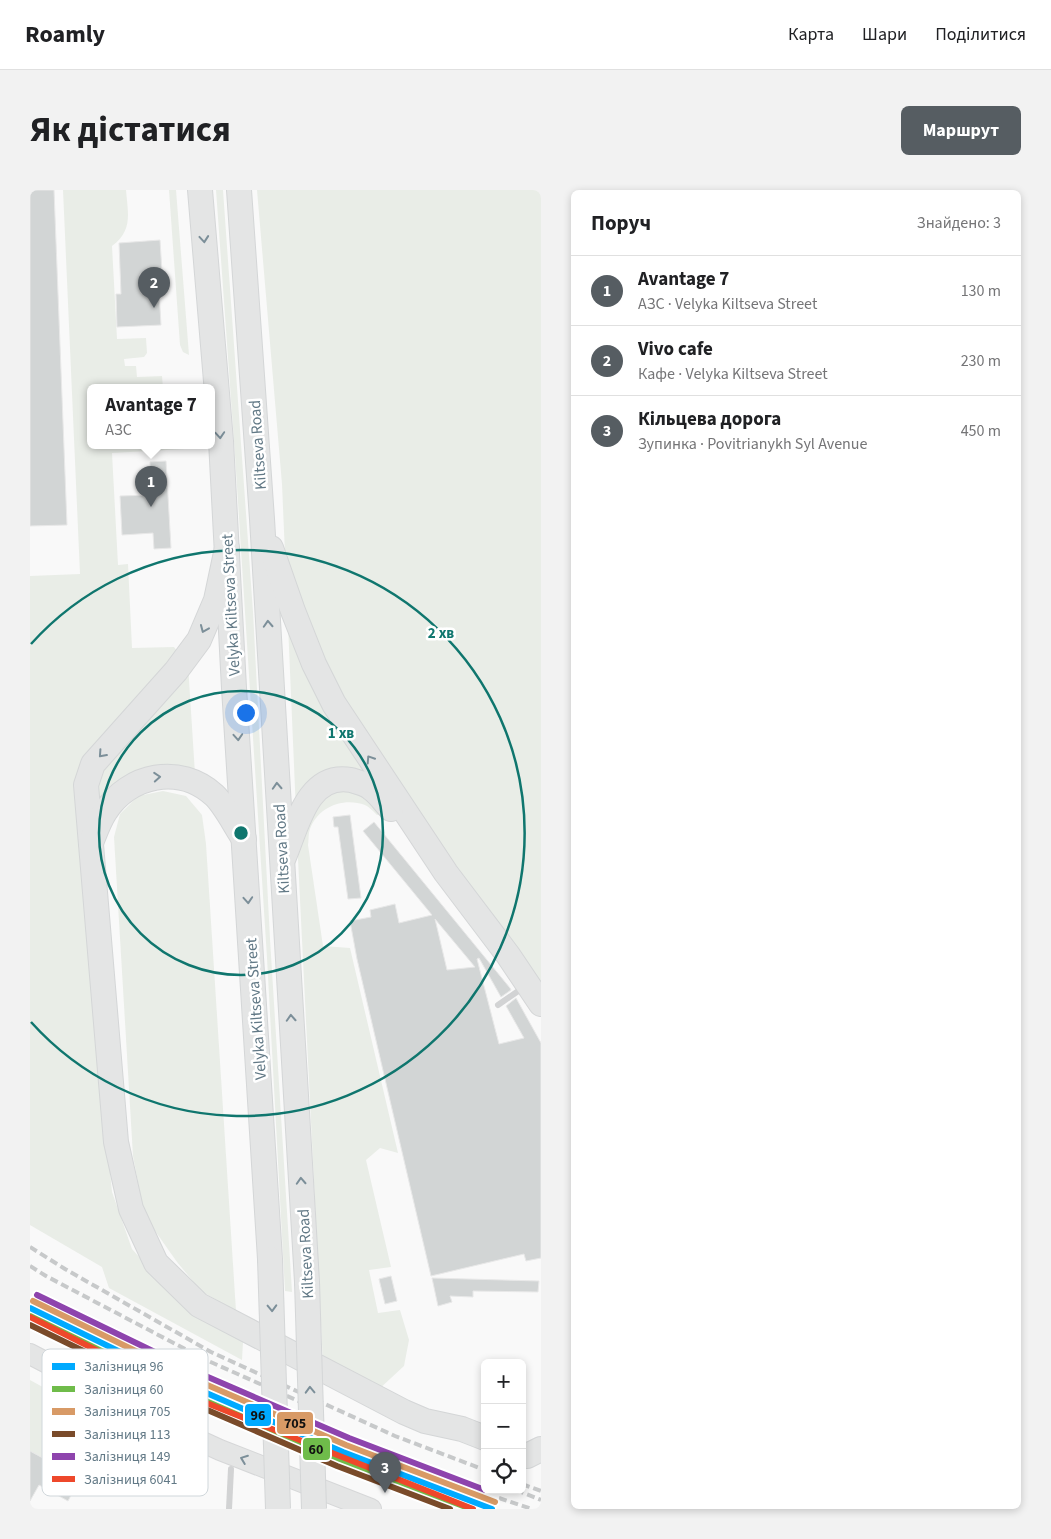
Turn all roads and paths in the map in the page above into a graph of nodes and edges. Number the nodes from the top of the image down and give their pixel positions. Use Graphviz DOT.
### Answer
graph roads {
  1 [pos="200,190"];
  2 [pos="239,190"];
  3 [pos="262,519"];
  4 [pos="227,548"];
  5 [pos="244,839"];
  6 [pos="90,845"];
  7 [pos="281,865"];
  8 [pos="446,873"];
  9 [pos="529,984"];
  10 [pos="541,1004"];
  11 [pos="498,1005"];
  12 [pos="30,1354"];
  13 [pos="42,1360"];
  14 [pos="481,1436"];
  15 [pos="208,1444"];
  16 [pos="541,1450"];
  17 [pos="526,1455"];
  18 [pos="231,1469"];
  19 [pos="229,1509"];
  20 [pos="278,1509"];
  21 [pos="314,1509"];
  22 [pos="371,1509"];
  1 -- 4 [label="highway, Velyka Kiltseva Street, one-way"];
  2 -- 3 [label="highway, Kiltseva Road"];
  7 -- 3 [label="highway, Kiltseva Road, one-way"];
  8 -- 3 [label="highway, one-way"];
  4 -- 5 [label="highway, Velyka Kiltseva Street, one-way"];
  4 -- 6 [label="highway, one-way"];
  6 -- 5 [label="highway, one-way"];
  5 -- 20 [label="highway, Velyka Kiltseva Street, one-way, bridge"];
  6 -- 14 [label="highway"];
  7 -- 8 [label="highway"];
  21 -- 7 [label="highway, Kiltseva Road, one-way, bridge"];
  8 -- 9 [label="highway"];
  9 -- 10 [label="highway"];
  9 -- 11 [label="lane"];
  13 -- 12 [label="main road, one-way"];
  22 -- 15 [label="main road, one-way"];
  16 -- 17 [label="highway"];
  18 -- 19 [label="lane"];
}
